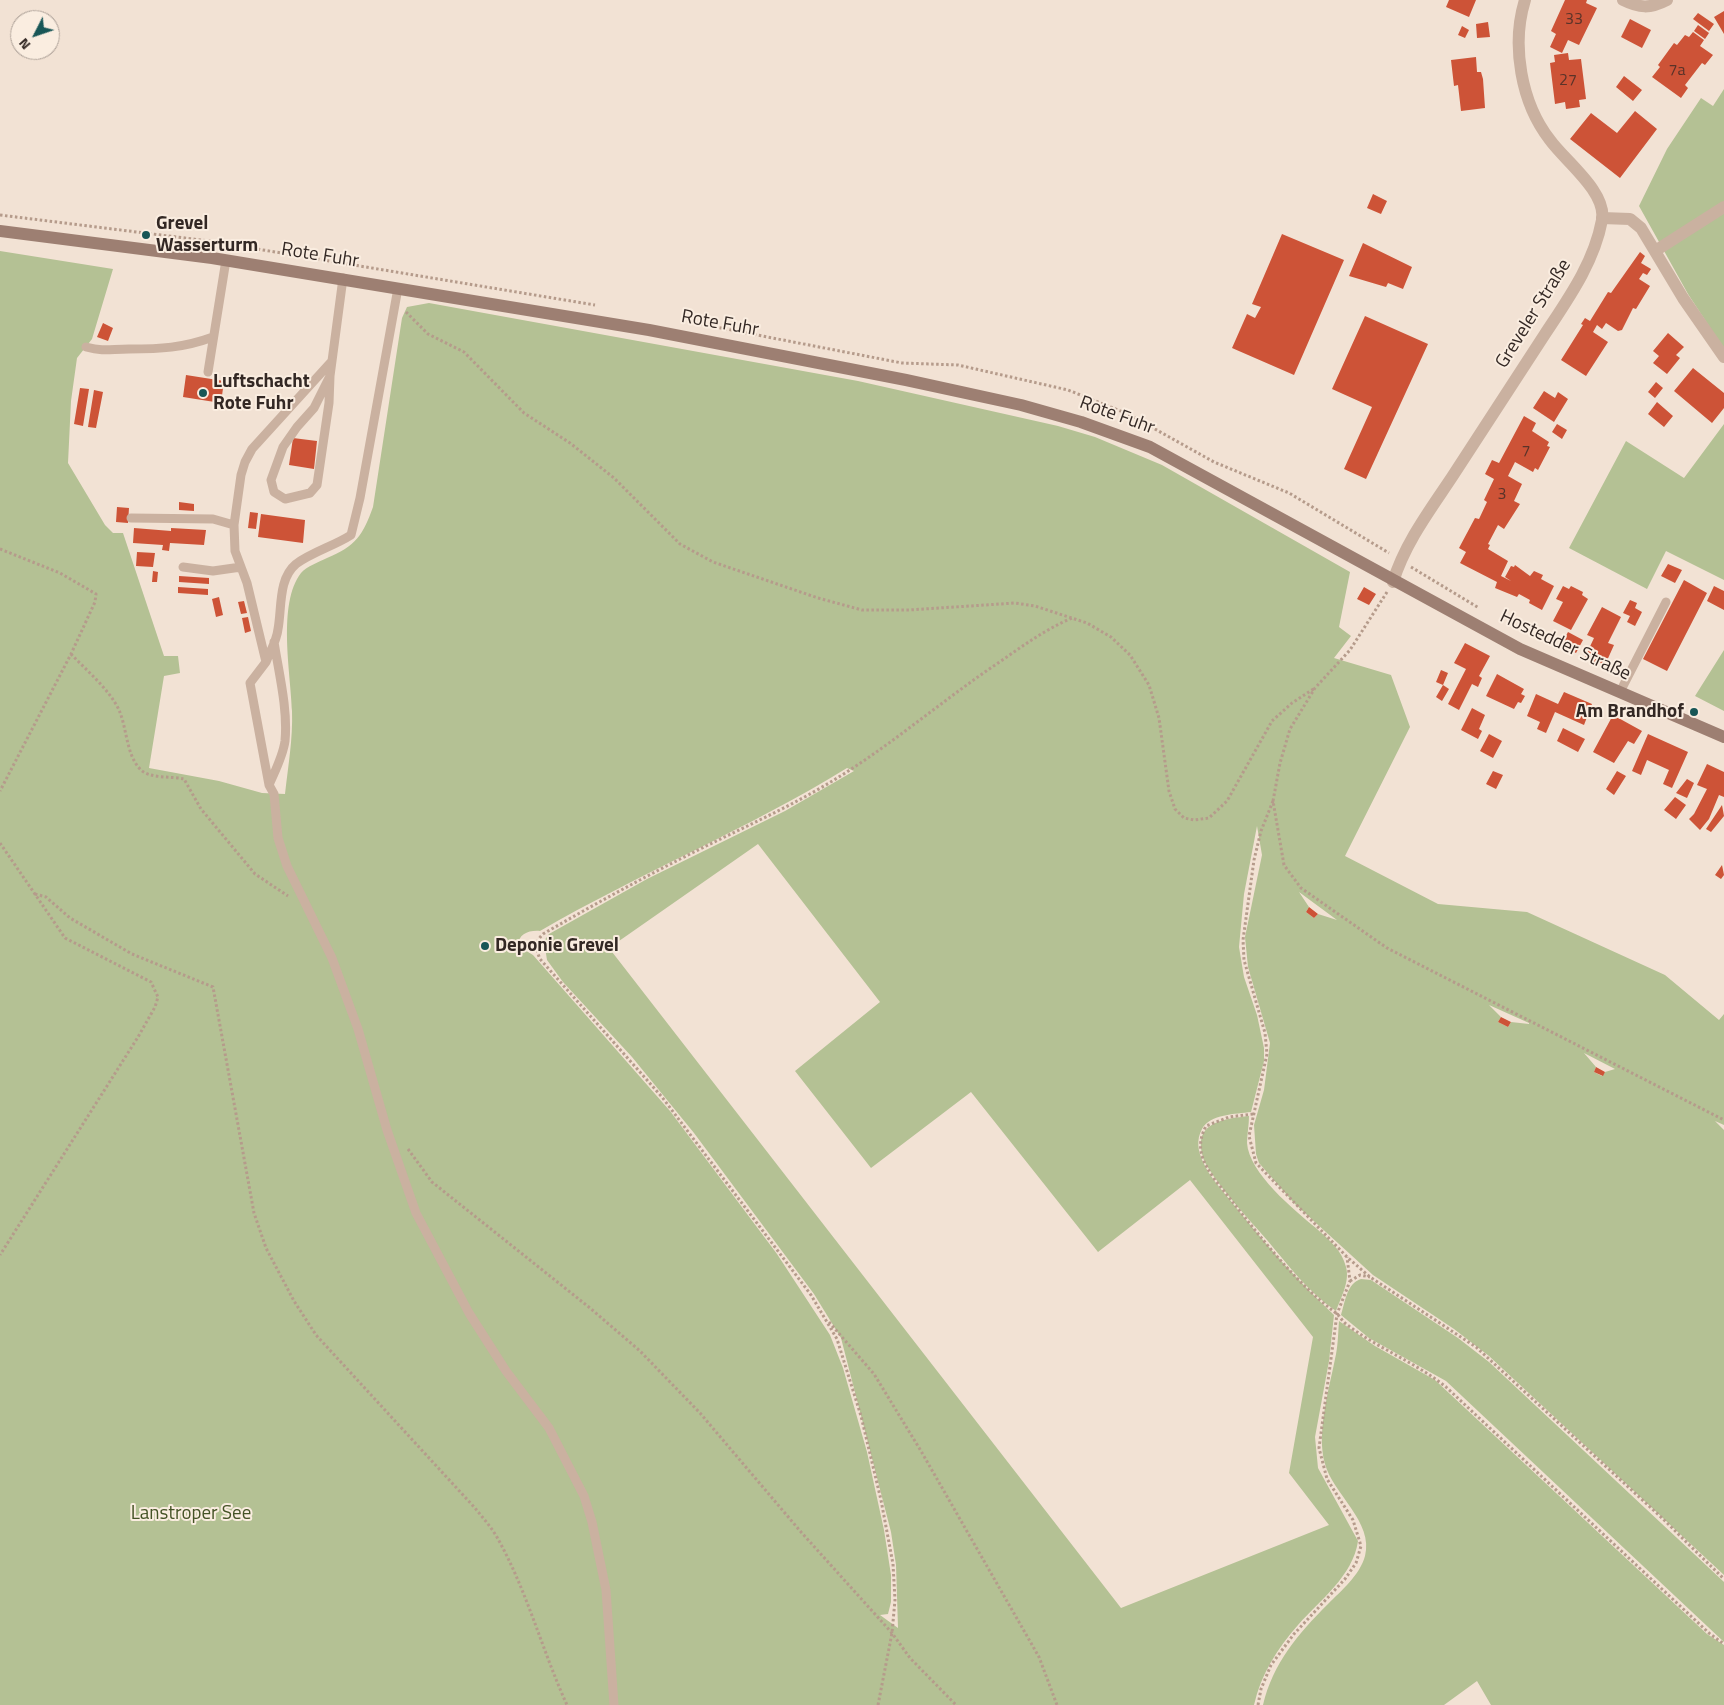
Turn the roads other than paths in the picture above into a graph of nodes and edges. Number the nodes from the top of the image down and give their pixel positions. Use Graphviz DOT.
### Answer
graph roads {
  1 [pos="1525,0"];
  2 [pos="1623,0"];
  3 [pos="1667,0"];
  4 [pos="1724,207"];
  5 [pos="1602,218"];
  6 [pos="0,231"];
  7 [pos="1655,251"];
  8 [pos="226,260"];
  9 [pos="342,278"];
  10 [pos="398,288"];
  11 [pos="213,337"];
  12 [pos="86,347"];
  13 [pos="1724,357"];
  14 [pos="332,361"];
  15 [pos="208,372"];
  16 [pos="330,376"];
  17 [pos="131,518"];
  18 [pos="234,525"];
  19 [pos="183,567"];
  20 [pos="241,567"];
  21 [pos="1393,582"];
  22 [pos="1666,602"];
  23 [pos="274,642"];
  24 [pos="266,662"];
  25 [pos="1620,692"];
  26 [pos="1724,737"];
  27 [pos="269,785"];
  28 [pos="614,1705"];
  1 -- 5 [label="street"];
  2 -- 3 [label="street"];
  4 -- 7 [label="street"];
  5 -- 7 [label="street"];
  5 -- 21 [label="street, Greveler Straße"];
  6 -- 8 [label="main road, Rote Fuhr"];
  7 -- 13 [label="street"];
  8 -- 9 [label="main road, Rote Fuhr"];
  8 -- 11 [label="lane"];
  9 -- 10 [label="main road, Rote Fuhr"];
  9 -- 14 [label="lane"];
  10 -- 21 [label="main road, Rote Fuhr"];
  10 -- 23 [label="lane"];
  11 -- 12 [label="lane"];
  11 -- 15 [label="lane"];
  14 -- 16 [label="lane"];
  14 -- 18 [label="lane"];
  16 -- 16 [label="lane"];
  17 -- 18 [label="lane"];
  18 -- 20 [label="lane"];
  19 -- 20 [label="lane"];
  20 -- 24 [label="lane"];
  21 -- 25 [label="main road, Hostedder Straße"];
  22 -- 25 [label="lane"];
  23 -- 24 [label="lane"];
  23 -- 27 [label="lane"];
  24 -- 27 [label="lane"];
  25 -- 26 [label="main road, Hostedder Straße"];
  27 -- 28 [label="lane"];
}
